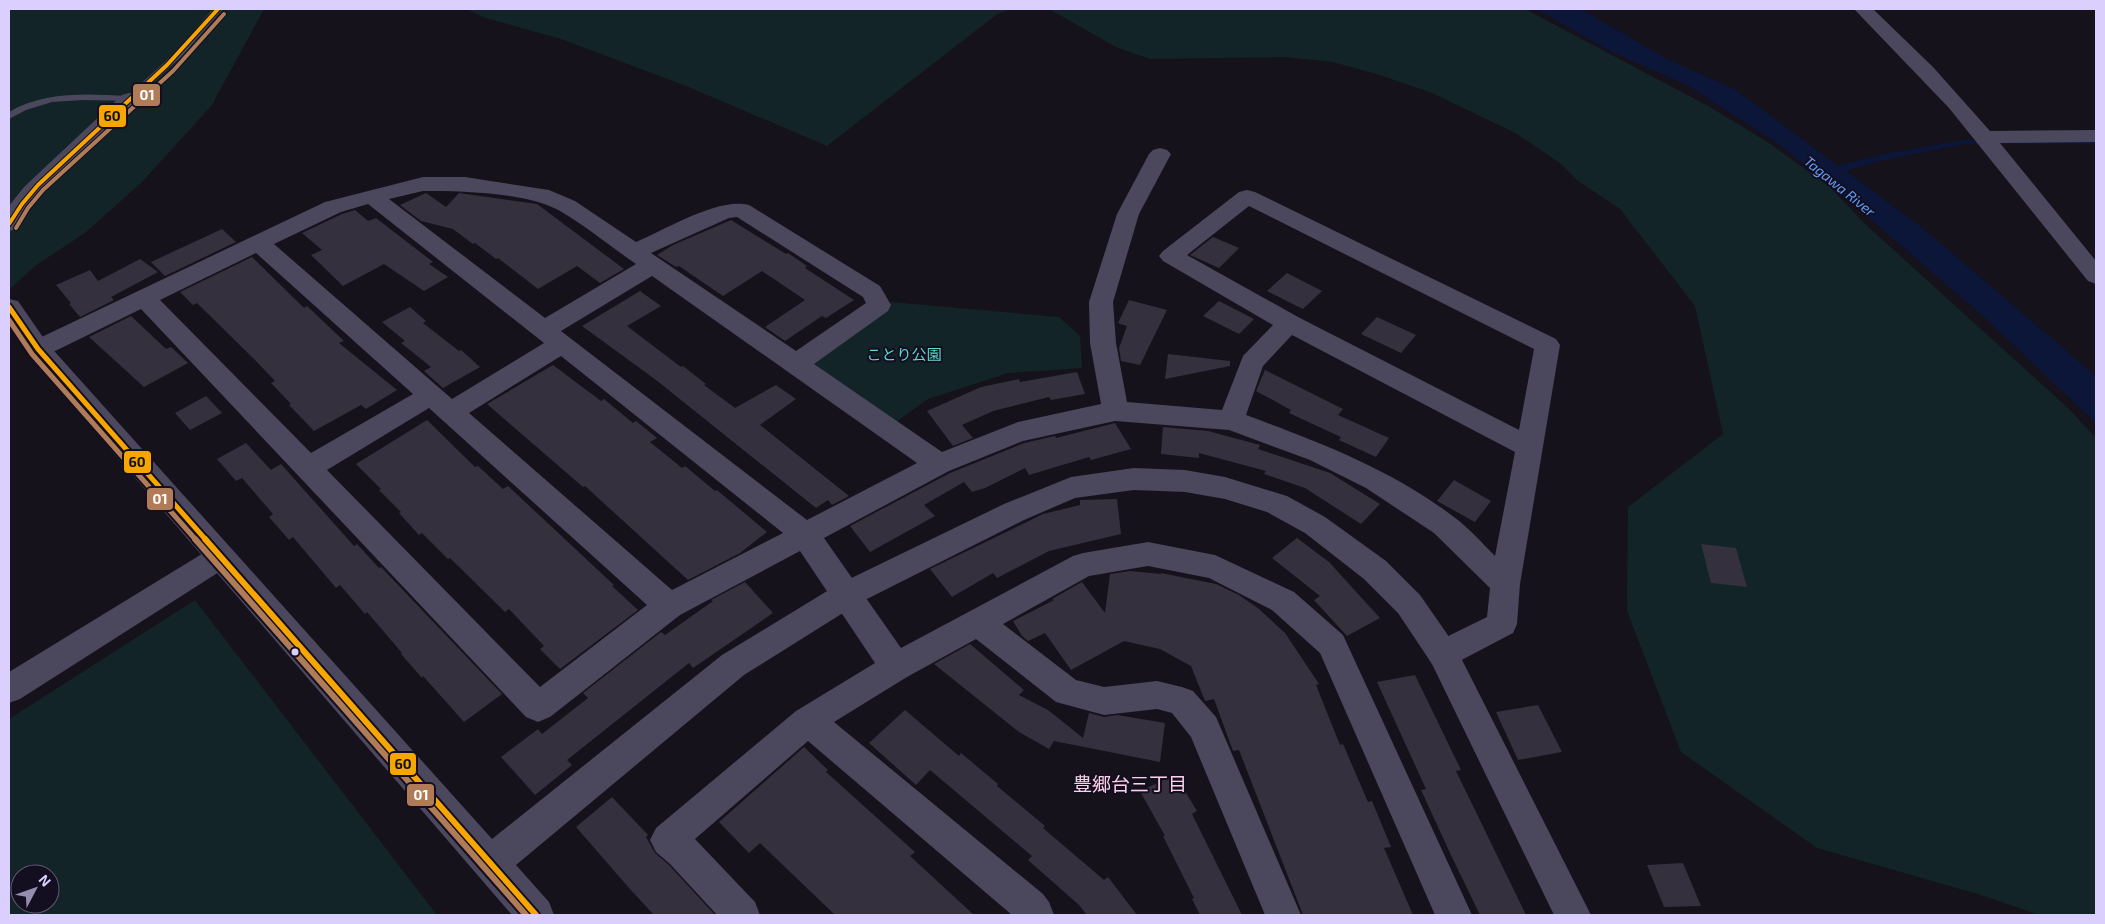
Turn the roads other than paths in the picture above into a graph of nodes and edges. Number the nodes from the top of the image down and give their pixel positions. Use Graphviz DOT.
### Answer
graph roads {
  1 [pos="218,9"];
  2 [pos="1863,9"];
  3 [pos="129,99"];
  4 [pos="9,116"];
  5 [pos="2096,136"];
  6 [pos="1984,137"];
  7 [pos="1160,154"];
  8 [pos="372,196"];
  9 [pos="9,224"];
  10 [pos="258,243"];
  11 [pos="643,259"];
  12 [pos="2096,276"];
  13 [pos="145,299"];
  14 [pos="9,307"];
  15 [pos="1289,323"];
  16 [pos="553,337"];
  17 [pos="38,349"];
  18 [pos="796,364"];
  19 [pos="440,404"];
  20 [pos="1115,411"];
  21 [pos="1230,420"];
  22 [pos="1529,447"];
  23 [pos="939,464"];
  24 [pos="308,468"];
  25 [pos="805,534"];
  26 [pos="220,557"];
  27 [pos="1505,584"];
  28 [pos="848,594"];
  29 [pos="669,606"];
  30 [pos="978,622"];
  31 [pos="1443,654"];
  32 [pos="896,667"];
  33 [pos="9,689"];
  34 [pos="808,721"];
  35 [pos="490,863"];
  36 [pos="536,915"];
  37 [pos="742,915"];
  38 [pos="1036,915"];
  39 [pos="1283,915"];
  40 [pos="1454,915"];
  41 [pos="1573,915"];
  1 -- 3 [label="lane"];
  2 -- 6 [label="street"];
  3 -- 4 [label="lane"];
  3 -- 9 [label="street"];
  5 -- 6 [label="street"];
  6 -- 12 [label="street"];
  7 -- 20 [label="street"];
  8 -- 10 [label="street"];
  8 -- 11 [label="street"];
  8 -- 16 [label="street"];
  10 -- 13 [label="street"];
  10 -- 19 [label="street"];
  11 -- 16 [label="street"];
  11 -- 18 [label="street"];
  11 -- 18 [label="street"];
  13 -- 17 [label="street"];
  13 -- 24 [label="street"];
  14 -- 17 [label="street"];
  15 -- 21 [label="street"];
  15 -- 22 [label="street"];
  15 -- 22 [label="street"];
  16 -- 19 [label="street"];
  16 -- 25 [label="street"];
  17 -- 26 [label="street"];
  18 -- 23 [label="street"];
  19 -- 24 [label="street"];
  19 -- 29 [label="street"];
  20 -- 21 [label="street"];
  20 -- 23 [label="street"];
  21 -- 27 [label="street"];
  22 -- 27 [label="street"];
  23 -- 25 [label="street"];
  24 -- 29 [label="street"];
  25 -- 28 [label="street"];
  25 -- 29 [label="street"];
  26 -- 33 [label="street"];
  26 -- 35 [label="street"];
  27 -- 31 [label="street"];
  28 -- 31 [label="street"];
  28 -- 32 [label="street"];
  28 -- 35 [label="street"];
  30 -- 32 [label="street"];
  30 -- 39 [label="street"];
  30 -- 40 [label="street"];
  31 -- 41 [label="street"];
  32 -- 34 [label="street"];
  34 -- 37 [label="street"];
  34 -- 38 [label="street"];
  35 -- 36 [label="street"];
}
